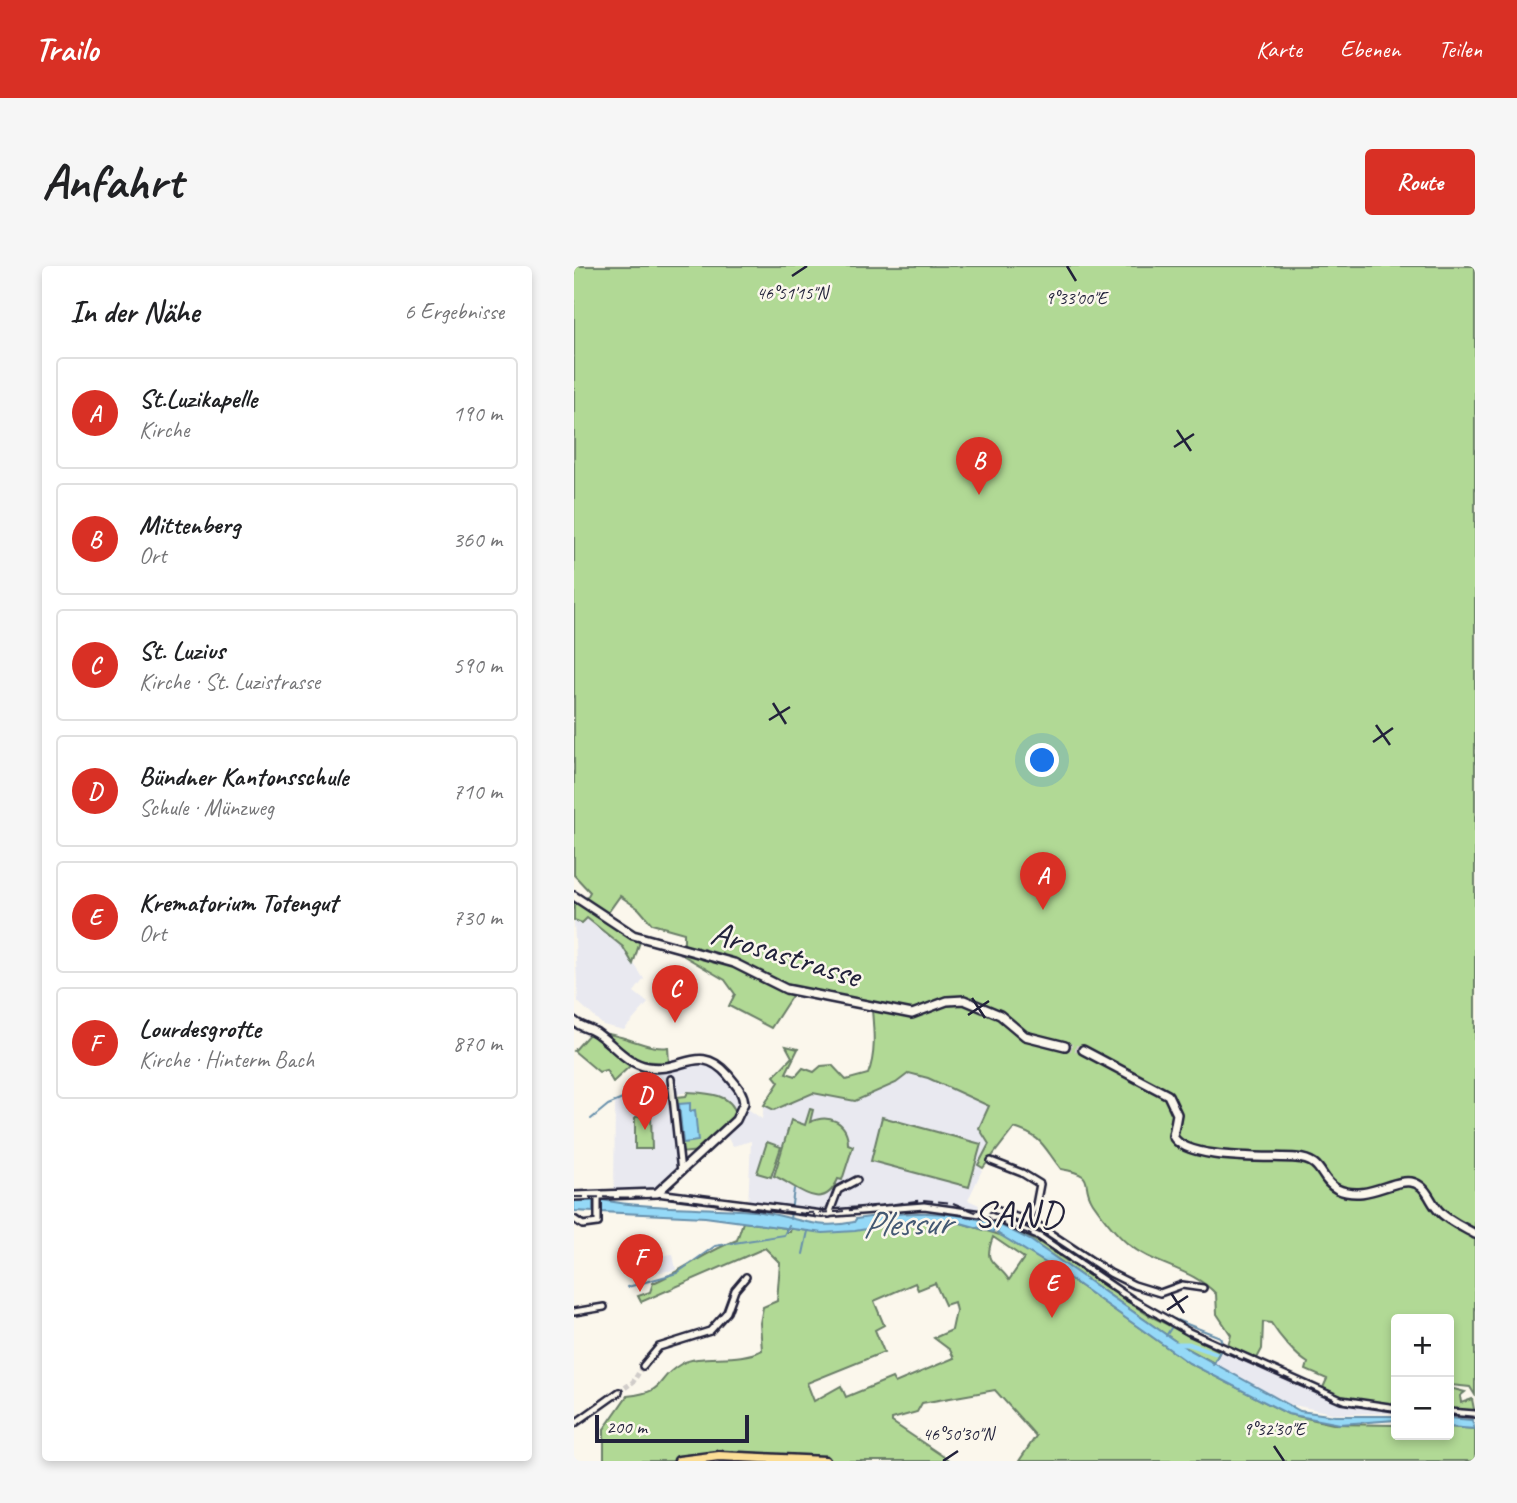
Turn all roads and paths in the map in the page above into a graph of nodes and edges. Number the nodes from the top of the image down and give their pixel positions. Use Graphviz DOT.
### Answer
graph roads {
  1 [pos="574,896"];
  2 [pos="574,1021"];
  3 [pos="1065,1046"];
  4 [pos="1083,1050"];
  5 [pos="671,1079"];
  6 [pos="991,1161"];
  7 [pos="681,1172"];
  8 [pos="857,1180"];
  9 [pos="657,1193"];
  10 [pos="574,1196"];
  11 [pos="598,1198"];
  12 [pos="983,1213"];
  13 [pos="829,1214"];
  14 [pos="574,1219"];
  15 [pos="1027,1221"];
  16 [pos="1475,1234"];
  17 [pos="746,1277"];
  18 [pos="1203,1288"];
  19 [pos="604,1307"];
  20 [pos="574,1312"];
  21 [pos="643,1366"];
  22 [pos="619,1392"];
  23 [pos="1391,1408"];
  24 [pos="1454,1412"];
  25 [pos="1475,1414"];
  26 [pos="574,1424"];
  27 [pos="679,1461"];
  28 [pos="825,1461"];
  1 -- 3 [label="main road, Arosastrasse"];
  2 -- 7 [label="main road"];
  4 -- 16 [label="main road"];
  5 -- 7 [label="street"];
  6 -- 15 [label="street"];
  7 -- 9 [label="main road"];
  8 -- 13 [label="street"];
  9 -- 11 [label="main road"];
  9 -- 13 [label="street"];
  10 -- 11 [label="main road"];
  11 -- 14 [label="street"];
  12 -- 13 [label="street"];
  12 -- 15 [label="street"];
  12 -- 23 [label="street"];
  15 -- 18 [label="street"];
  17 -- 21 [label="street"];
  19 -- 20 [label="street"];
  22 -- 26 [label="street"];
  24 -- 25 [label="street"];
  27 -- 28 [label="main road"];
}
